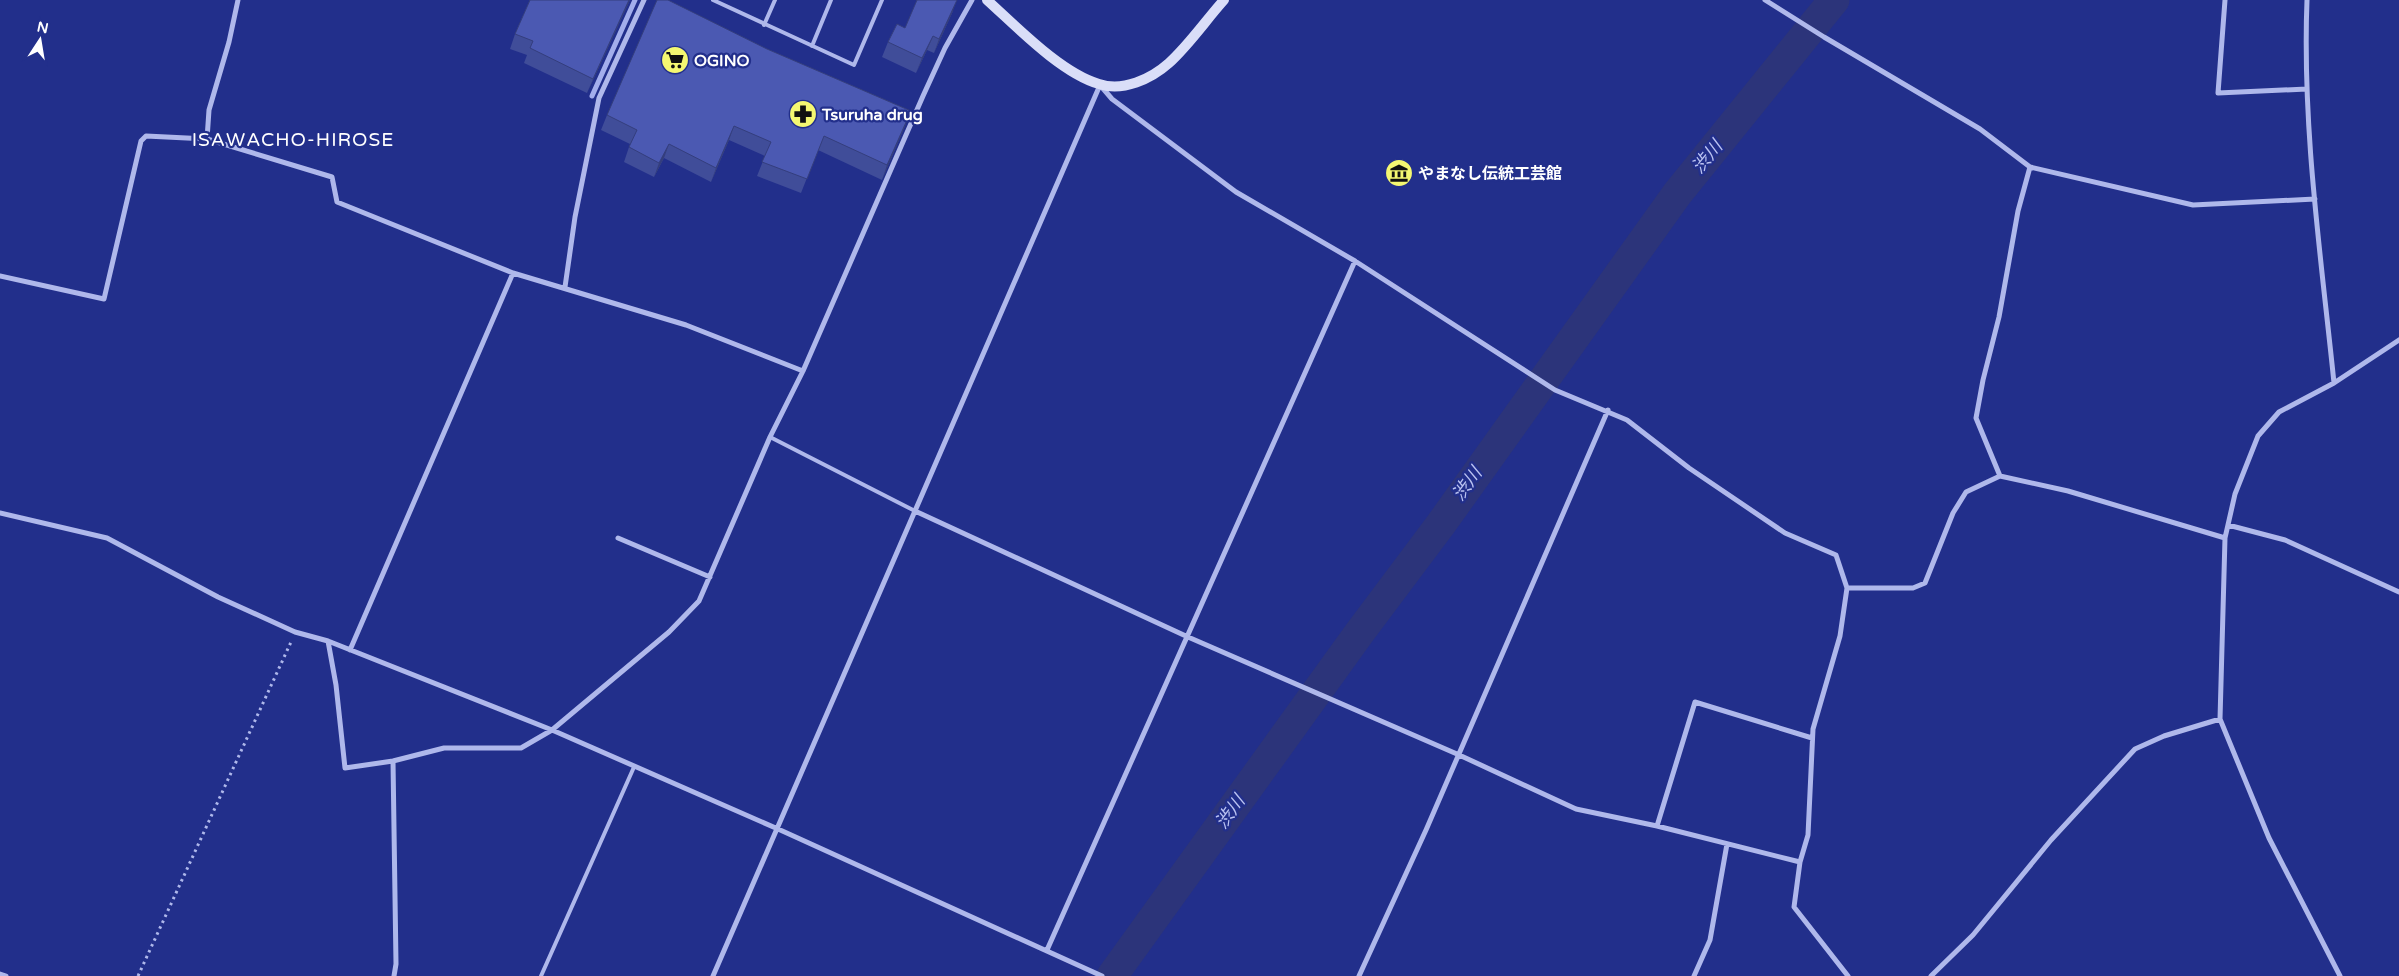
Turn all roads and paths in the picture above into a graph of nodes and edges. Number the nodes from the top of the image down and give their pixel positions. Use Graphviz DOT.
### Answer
graph roads {
  1 [pos="238,0"];
  2 [pos="644,0"];
  3 [pos="713,0"];
  4 [pos="775,0"];
  5 [pos="831,0"];
  6 [pos="882,0"];
  7 [pos="972,0"];
  8 [pos="987,0"];
  9 [pos="1224,0"];
  10 [pos="1765,0"];
  11 [pos="2225,0"];
  12 [pos="2307,0"];
  13 [pos="724,2"];
  14 [pos="764,25"];
  15 [pos="812,46"];
  16 [pos="1100,85"];
  17 [pos="2307,89"];
  18 [pos="207,140"];
  19 [pos="2030,167"];
  20 [pos="2315,199"];
  21 [pos="1355,261"];
  22 [pos="513,273"];
  23 [pos="0,276"];
  24 [pos="565,288"];
  25 [pos="2399,340"];
  26 [pos="803,371"];
  27 [pos="2334,383"];
  28 [pos="1608,410"];
  29 [pos="770,437"];
  30 [pos="2000,476"];
  31 [pos="915,511"];
  32 [pos="0,513"];
  33 [pos="2228,525"];
  34 [pos="618,538"];
  35 [pos="2225,538"];
  36 [pos="710,577"];
  37 [pos="1847,588"];
  38 [pos="2399,592"];
  39 [pos="295,632"];
  40 [pos="1188,637"];
  41 [pos="328,641"];
  42 [pos="350,650"];
  43 [pos="2220,719"];
  44 [pos="552,730"];
  45 [pos="1812,738"];
  46 [pos="1457,754"];
  47 [pos="393,761"];
  48 [pos="634,766"];
  49 [pos="1657,826"];
  50 [pos="778,829"];
  51 [pos="1727,844"];
  52 [pos="1800,862"];
  53 [pos="1047,950"];
  54 [pos="0,974"];
  55 [pos="6,976"];
  56 [pos="138,976"];
  57 [pos="394,976"];
  58 [pos="541,976"];
  59 [pos="713,976"];
  60 [pos="1102,976"];
  61 [pos="1359,976"];
  62 [pos="1694,976"];
  63 [pos="1848,976"];
  64 [pos="1931,976"];
  65 [pos="2340,976"];
  1 -- 18 [label="street"];
  2 -- 24 [label="street"];
  3 -- 13 [label="lane"];
  4 -- 14 [label="lane"];
  5 -- 15 [label="lane"];
  6 -- 15 [label="lane"];
  7 -- 26 [label="street"];
  8 -- 16 [label="main road"];
  9 -- 16 [label="main road"];
  10 -- 19 [label="street"];
  11 -- 17 [label="street"];
  12 -- 17 [label="street"];
  13 -- 14 [label="lane"];
  14 -- 15 [label="lane"];
  16 -- 21 [label="street"];
  16 -- 31 [label="street"];
  17 -- 20 [label="street"];
  18 -- 22 [label="street"];
  18 -- 23 [label="street"];
  19 -- 20 [label="street"];
  19 -- 30 [label="street"];
  20 -- 27 [label="street"];
  21 -- 28 [label="street"];
  21 -- 40 [label="street"];
  22 -- 24 [label="street"];
  22 -- 42 [label="street"];
  24 -- 26 [label="street"];
  25 -- 27 [label="street"];
  26 -- 29 [label="street"];
  27 -- 33 [label="street"];
  28 -- 37 [label="street"];
  28 -- 46 [label="street"];
  29 -- 31 [label="lane"];
  29 -- 36 [label="street"];
  30 -- 35 [label="street"];
  30 -- 37 [label="street"];
  31 -- 40 [label="street"];
  31 -- 50 [label="street"];
  32 -- 39 [label="street"];
  33 -- 35 [label="street"];
  33 -- 38 [label="street"];
  34 -- 36 [label="street"];
  35 -- 43 [label="street"];
  36 -- 44 [label="street"];
  37 -- 45 [label="street"];
  39 -- 41 [label="street"];
  39 -- 56 [label="path"];
  40 -- 46 [label="street"];
  40 -- 53 [label="street"];
  41 -- 42 [label="street"];
  41 -- 47 [label="street"];
  42 -- 44 [label="street"];
  43 -- 64 [label="street"];
  43 -- 65 [label="street"];
  44 -- 47 [label="street"];
  44 -- 48 [label="street"];
  45 -- 49 [label="street"];
  45 -- 52 [label="street"];
  46 -- 49 [label="street"];
  46 -- 61 [label="street"];
  47 -- 57 [label="street"];
  48 -- 50 [label="street"];
  48 -- 58 [label="lane"];
  49 -- 51 [label="street"];
  50 -- 53 [label="street"];
  50 -- 59 [label="street"];
  51 -- 52 [label="street"];
  51 -- 62 [label="street"];
  52 -- 63 [label="street"];
  53 -- 60 [label="street"];
  54 -- 55 [label="street"];
}
